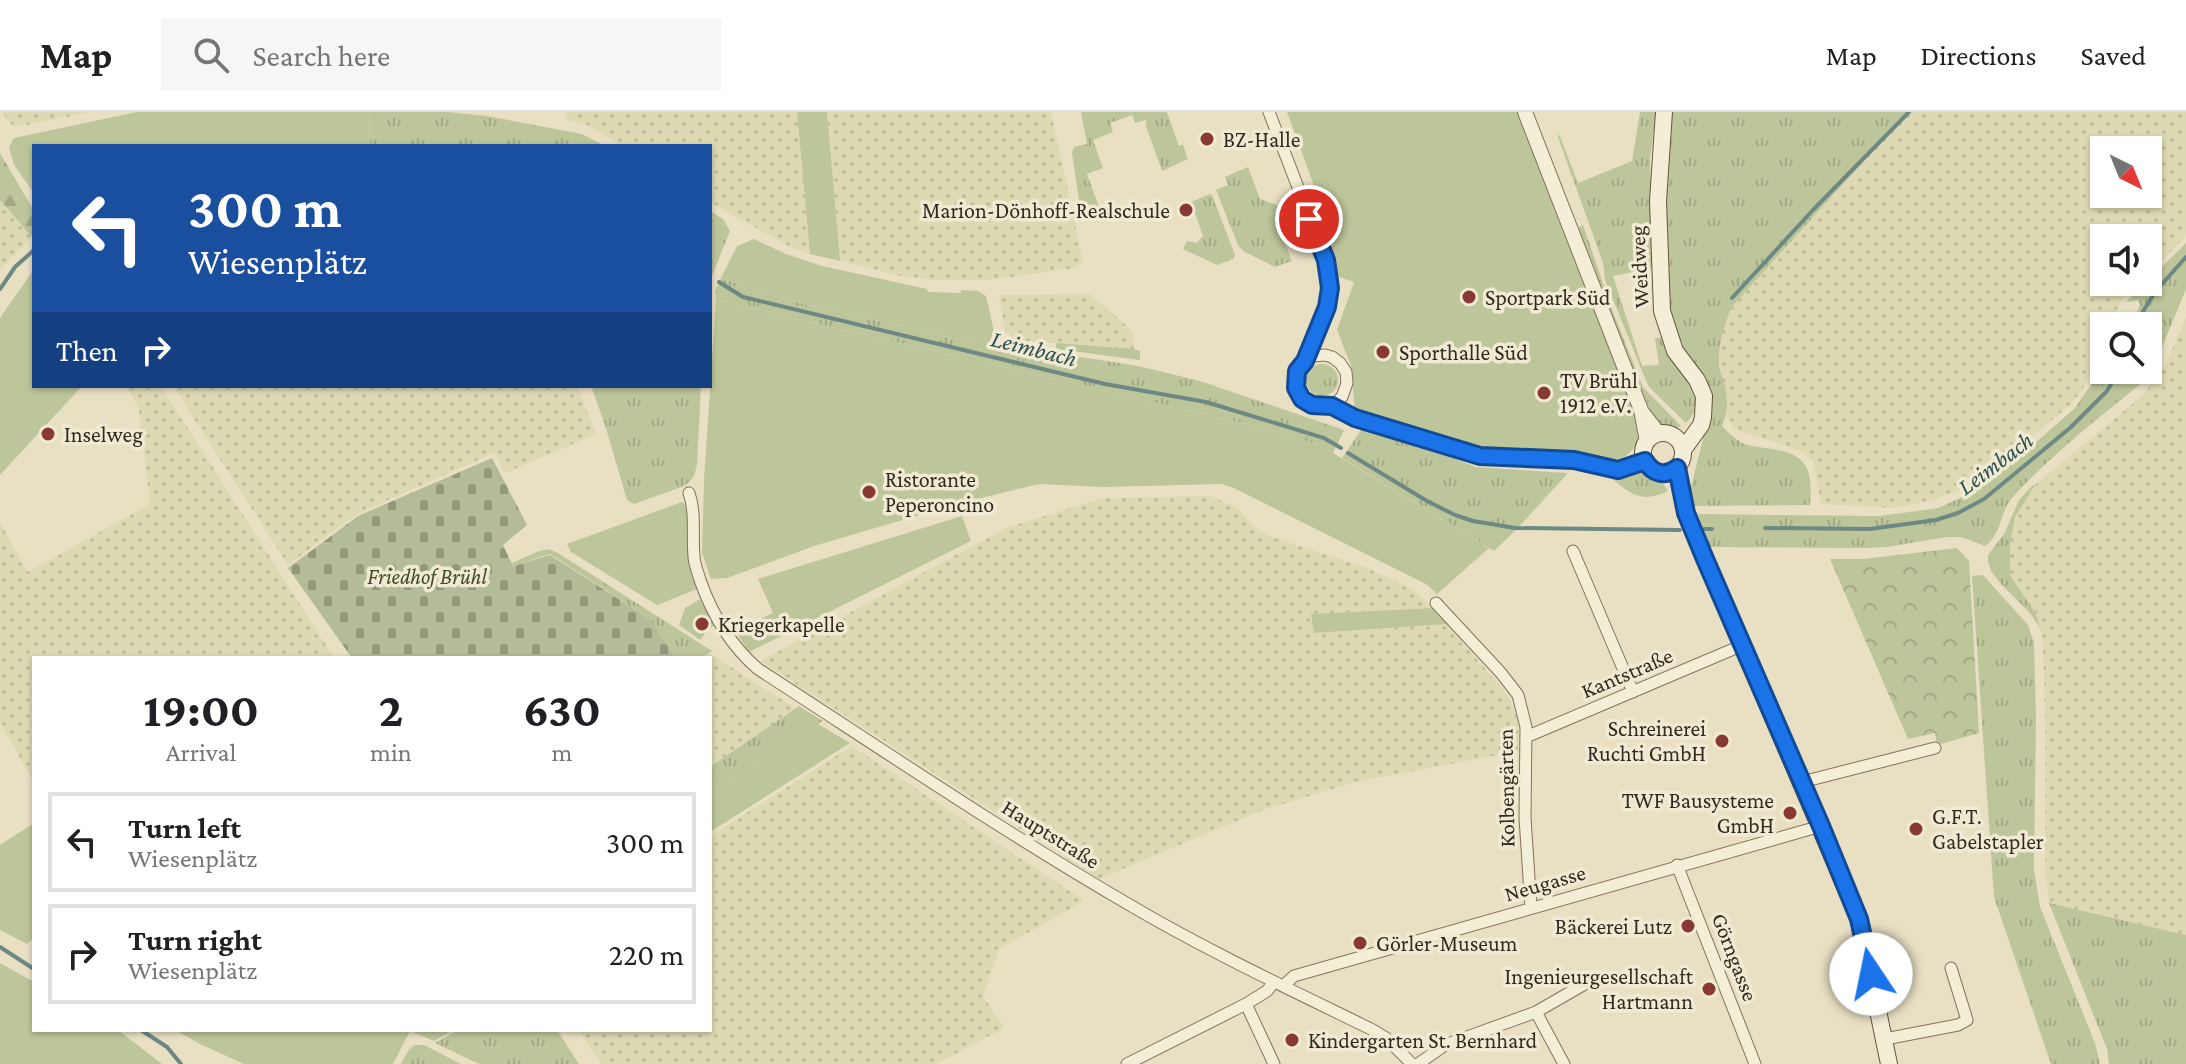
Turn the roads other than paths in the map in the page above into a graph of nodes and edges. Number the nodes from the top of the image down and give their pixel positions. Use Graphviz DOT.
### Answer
graph roads {
  1 [pos="1269,112"];
  2 [pos="1525,112"];
  3 [pos="1664,112"];
  4 [pos="1305,361"];
  5 [pos="1332,406"];
  6 [pos="1666,440"];
  7 [pos="1645,461"];
  8 [pos="1670,471"];
  9 [pos="689,493"];
  10 [pos="1573,551"];
  11 [pos="1436,603"];
  12 [pos="1743,645"];
  13 [pos="1633,692"];
  14 [pos="1526,737"];
  15 [pos="1935,748"];
  16 [pos="1802,782"];
  17 [pos="1821,826"];
  18 [pos="1677,865"];
  19 [pos="1531,908"];
  20 [pos="1951,968"];
  21 [pos="1279,984"];
  22 [pos="1583,985"];
  23 [pos="1246,1004"];
  24 [pos="1536,1012"];
  25 [pos="1885,1039"];
  26 [pos="1127,1064"];
  27 [pos="1274,1064"];
  28 [pos="1415,1064"];
  29 [pos="1564,1064"];
  30 [pos="1755,1064"];
  31 [pos="1889,1064"];
  1 -- 4 [label="street"];
  2 -- 6 [label="street"];
  3 -- 6 [label="main road, Weidweg"];
  4 -- 5 [label="street"];
  4 -- 5 [label="street"];
  5 -- 7 [label="street"];
  6 -- 7 [label="main road"];
  6 -- 8 [label="main road"];
  7 -- 8 [label="main road"];
  8 -- 12 [label="main road"];
  9 -- 21 [label="street, Hauptstraße"];
  10 -- 13 [label="street"];
  11 -- 14 [label="street, Kolbengärten"];
  12 -- 13 [label="street, Kantstraße"];
  12 -- 16 [label="main road"];
  13 -- 14 [label="street, Kantstraße"];
  14 -- 19 [label="street, Kolbengärten"];
  15 -- 16 [label="street"];
  16 -- 17 [label="main road"];
  17 -- 18 [label="street, Neugasse"];
  17 -- 25 [label="main road"];
  18 -- 19 [label="street, Neugasse"];
  18 -- 30 [label="street, Görngasse"];
  19 -- 21 [label="street, Neugasse"];
  20 -- 25 [label="street"];
  21 -- 23 [label="street, Neugasse"];
  21 -- 28 [label="street, Hauptstraße"];
  22 -- 24 [label="street, Hauptstraße"];
  23 -- 26 [label="street, Neugasse"];
  23 -- 27 [label="street"];
  24 -- 28 [label="street, Hauptstraße"];
  24 -- 29 [label="street"];
  25 -- 31 [label="main road"];
}
